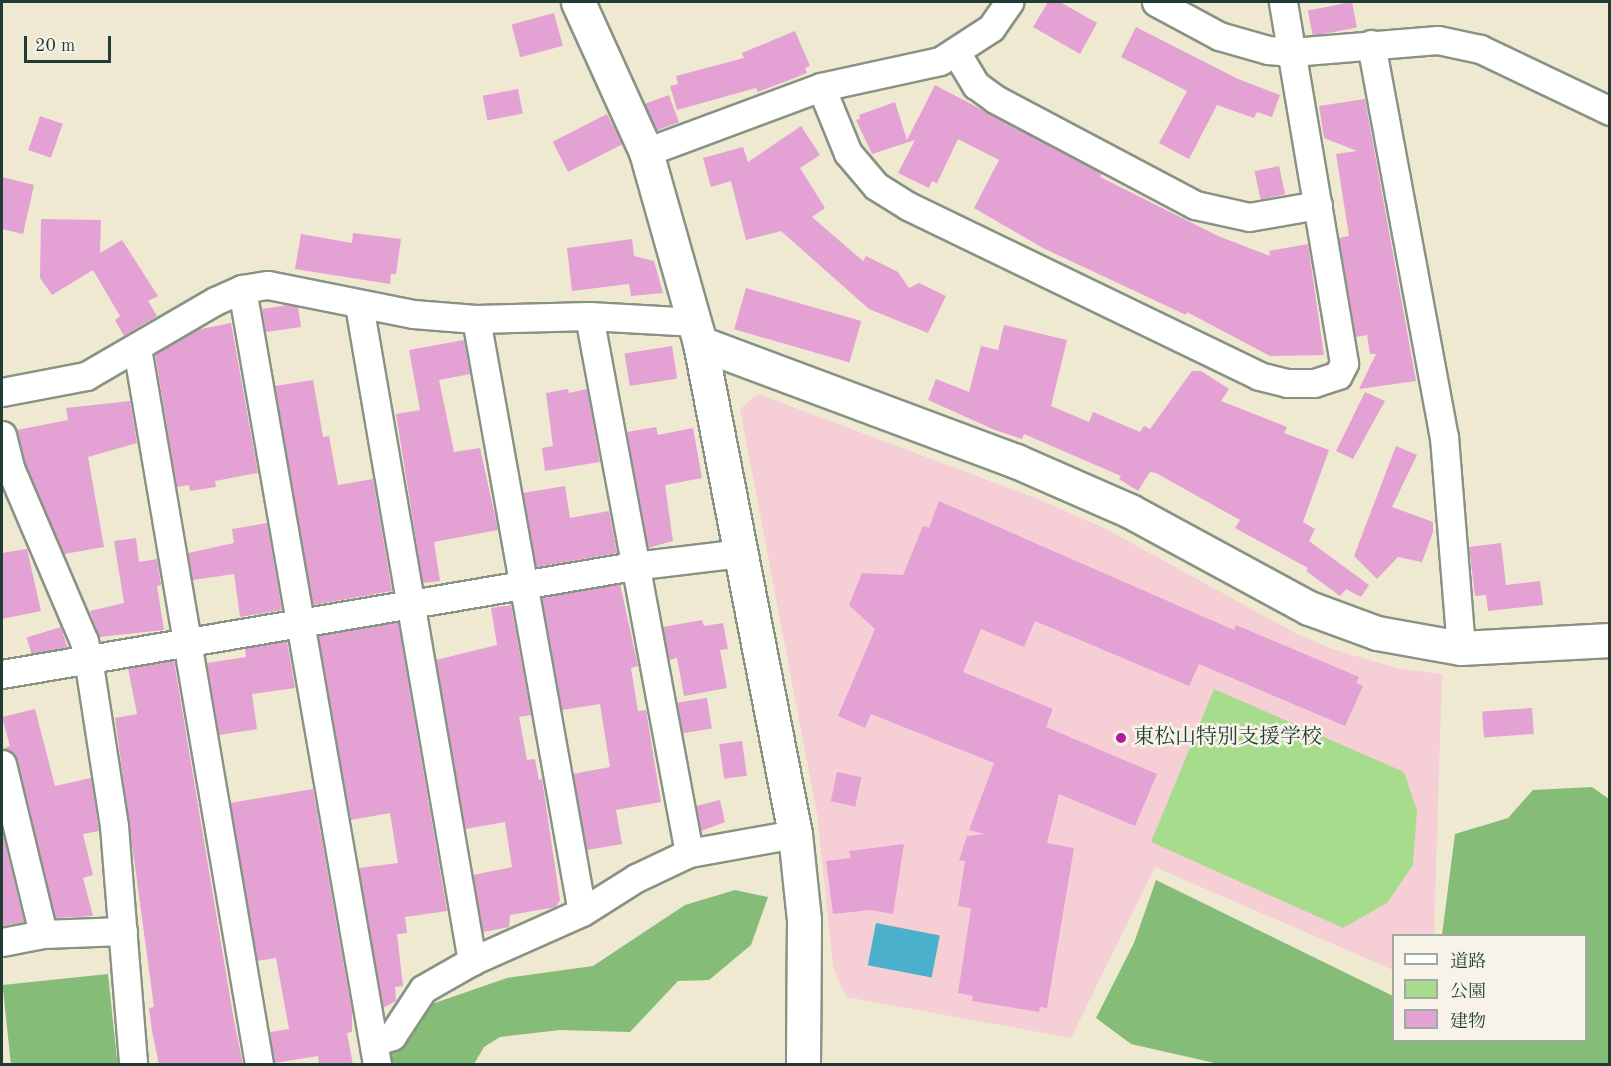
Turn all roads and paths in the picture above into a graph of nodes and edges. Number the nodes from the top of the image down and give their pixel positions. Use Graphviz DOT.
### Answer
graph roads {
  1 [pos="578,2"];
  2 [pos="1009,2"];
  3 [pos="1156,2"];
  4 [pos="1283,2"];
  5 [pos="1371,44"];
  6 [pos="956,52"];
  7 [pos="1292,52"];
  8 [pos="821,87"];
  9 [pos="1610,111"];
  10 [pos="646,152"];
  11 [pos="1318,205"];
  12 [pos="242,289"];
  13 [pos="359,305"];
  14 [pos="589,316"];
  15 [pos="476,319"];
  16 [pos="698,333"];
  17 [pos="137,348"];
  18 [pos="2,392"];
  19 [pos="2,435"];
  20 [pos="741,553"];
  21 [pos="633,566"];
  22 [pos="522,586"];
  23 [pos="410,606"];
  24 [pos="300,622"];
  25 [pos="1610,640"];
  26 [pos="186,642"];
  27 [pos="1461,648"];
  28 [pos="87,658"];
  29 [pos="2,674"];
  30 [pos="2,764"];
  31 [pos="795,834"];
  32 [pos="689,853"];
  33 [pos="582,912"];
  34 [pos="123,931"];
  35 [pos="43,934"];
  36 [pos="2,942"];
  37 [pos="472,960"];
  38 [pos="377,1053"];
  39 [pos="133,1065"];
  40 [pos="259,1065"];
  41 [pos="803,1065"];
  1 -- 10 [label="street"];
  2 -- 6 [label="street"];
  3 -- 7 [label="street"];
  4 -- 7 [label="street"];
  5 -- 7 [label="street"];
  5 -- 9 [label="street"];
  5 -- 27 [label="street"];
  6 -- 8 [label="street"];
  6 -- 11 [label="street"];
  7 -- 11 [label="street"];
  8 -- 10 [label="street"];
  8 -- 11 [label="street"];
  10 -- 16 [label="street"];
  12 -- 13 [label="street"];
  12 -- 17 [label="street"];
  12 -- 24 [label="street"];
  13 -- 15 [label="street"];
  13 -- 23 [label="street"];
  14 -- 15 [label="street"];
  14 -- 16 [label="street"];
  14 -- 21 [label="street"];
  15 -- 22 [label="street"];
  16 -- 20 [label="street"];
  16 -- 27 [label="street"];
  17 -- 18 [label="street"];
  17 -- 26 [label="street"];
  19 -- 28 [label="street"];
  20 -- 21 [label="street"];
  20 -- 31 [label="street"];
  21 -- 22 [label="street"];
  21 -- 32 [label="street"];
  22 -- 23 [label="street"];
  22 -- 33 [label="street"];
  23 -- 24 [label="street"];
  23 -- 37 [label="street"];
  24 -- 26 [label="street"];
  24 -- 38 [label="street"];
  25 -- 27 [label="street"];
  26 -- 28 [label="street"];
  26 -- 40 [label="street"];
  28 -- 29 [label="street"];
  28 -- 34 [label="street"];
  30 -- 35 [label="street"];
  31 -- 32 [label="street"];
  31 -- 41 [label="street"];
  32 -- 33 [label="street"];
  33 -- 37 [label="street"];
  34 -- 35 [label="street"];
  34 -- 39 [label="street"];
  35 -- 36 [label="street"];
  37 -- 38 [label="street"];
}
